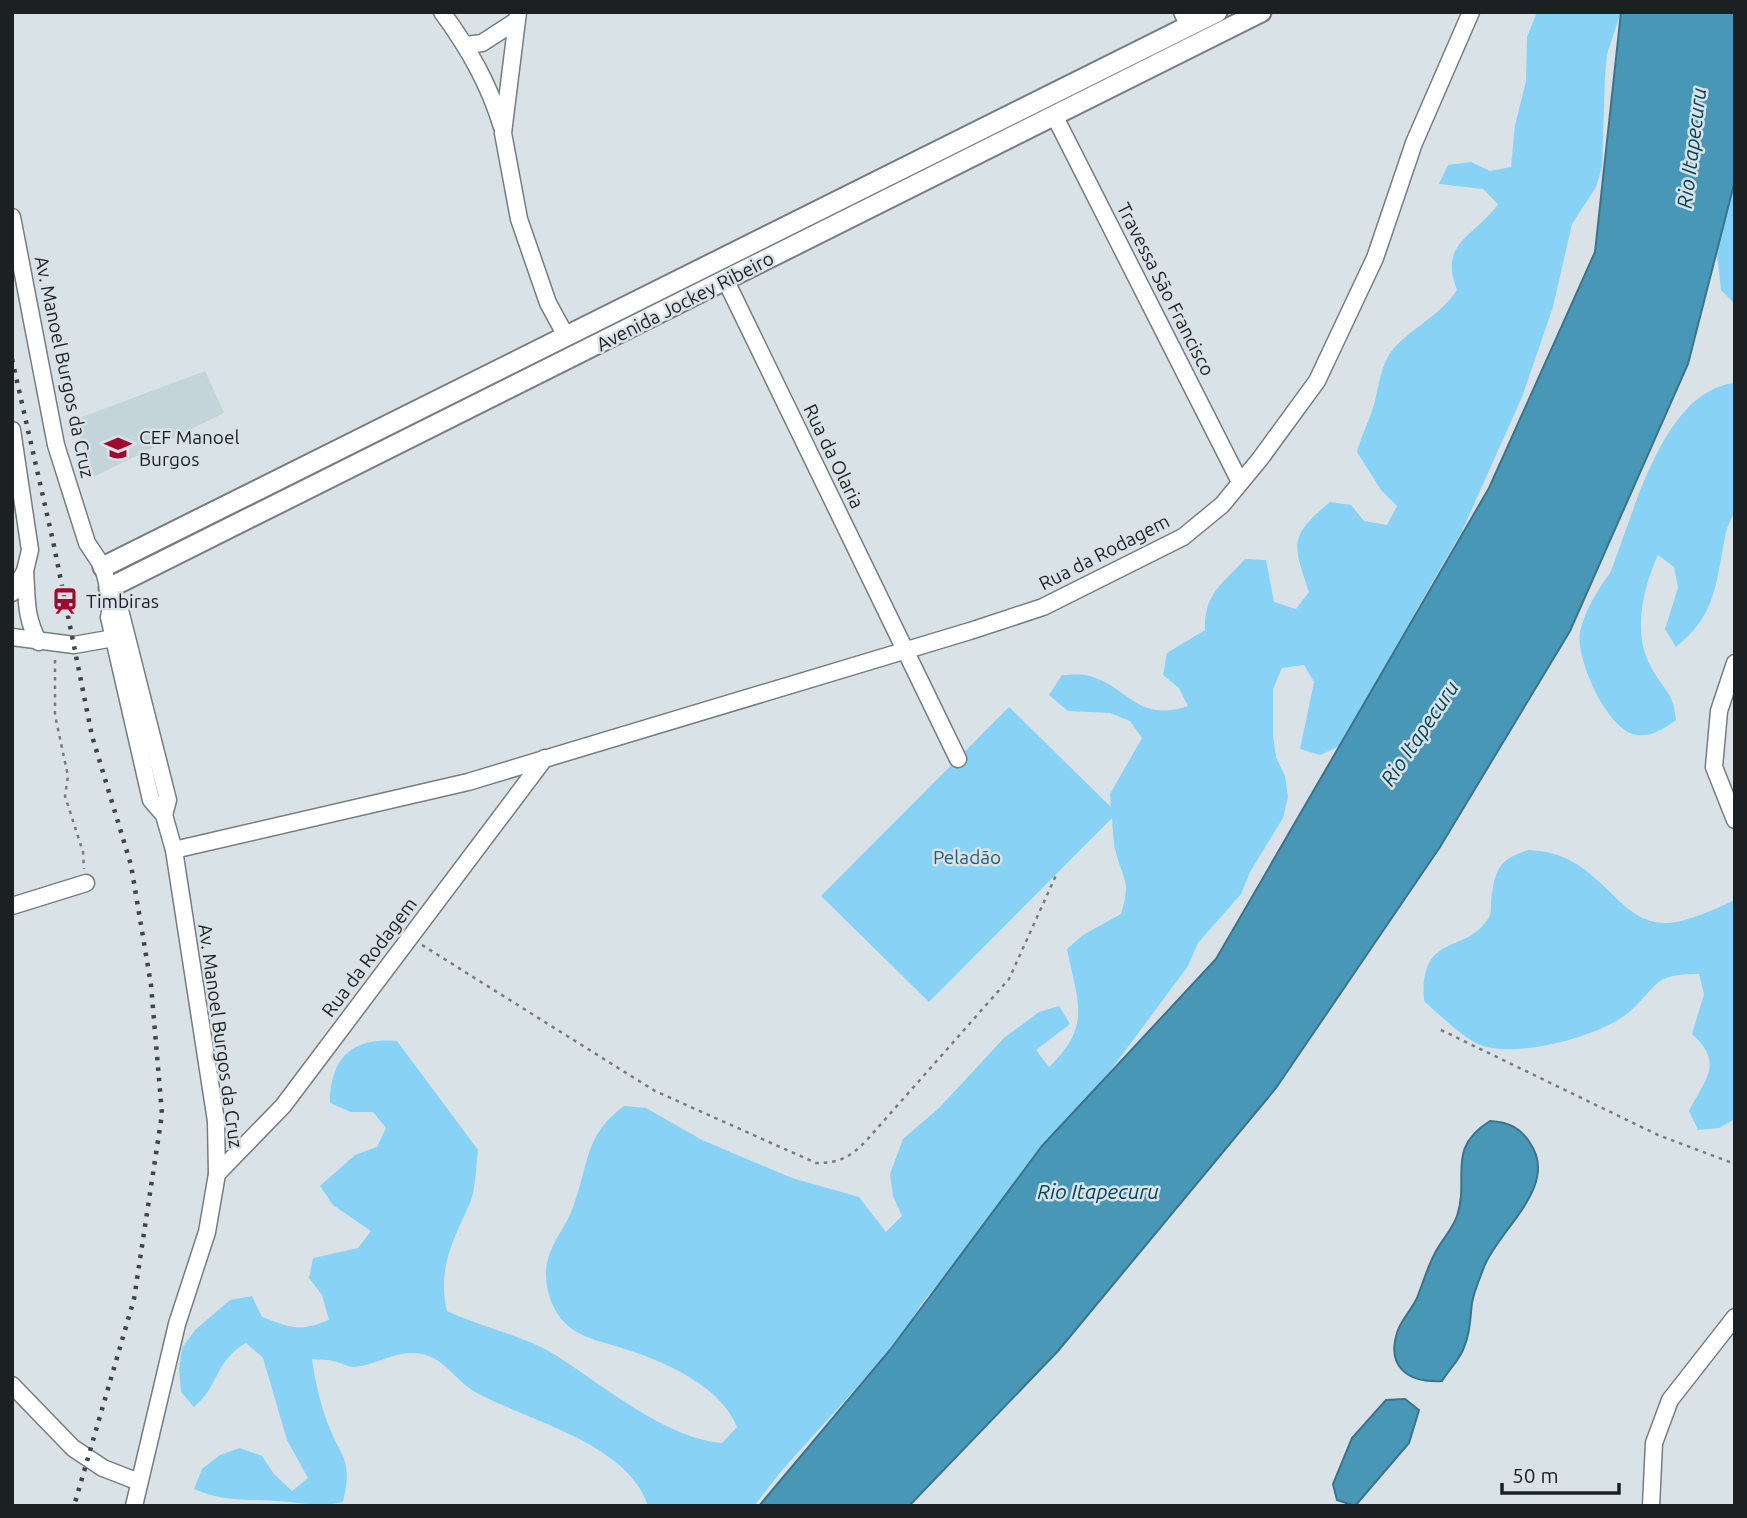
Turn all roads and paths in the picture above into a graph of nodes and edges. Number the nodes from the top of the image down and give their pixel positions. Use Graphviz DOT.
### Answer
graph roads {
  1 [pos="442,12"];
  2 [pos="1217,12"];
  3 [pos="1261,12"];
  4 [pos="1471,12"];
  5 [pos="517,17"];
  6 [pos="1185,19"];
  7 [pos="466,45"];
  8 [pos="1054,115"];
  9 [pos="503,133"];
  10 [pos="12,217"];
  11 [pos="726,281"];
  12 [pos="566,336"];
  13 [pos="12,430"];
  14 [pos="1240,482"];
  15 [pos="103,567"];
  16 [pos="26,571"];
  17 [pos="12,593"];
  18 [pos="110,595"];
  19 [pos="12,637"];
  20 [pos="114,638"];
  21 [pos="47,643"];
  22 [pos="905,650"];
  23 [pos="1735,663"];
  24 [pos="545,758"];
  25 [pos="957,759"];
  26 [pos="164,815"];
  27 [pos="1735,820"];
  28 [pos="174,850"];
  29 [pos="1057,873"];
  30 [pos="86,883"];
  31 [pos="12,906"];
  32 [pos="410,937"];
  33 [pos="1441,1030"];
  34 [pos="1735,1164"];
  35 [pos="217,1174"];
  36 [pos="1735,1317"];
  37 [pos="12,1385"];
  38 [pos="1651,1481"];
  39 [pos="139,1482"];
  40 [pos="139,1504"];
  41 [pos="1651,1506"];
  42 [pos="1661,1506"];
  1 -- 7 [label="street"];
  2 -- 6 [label="street, Avenida Jockey Ribeiro"];
  3 -- 8 [label="street, Avenida Jockey Ribeiro"];
  4 -- 14 [label="street, Rua da Rodagem"];
  5 -- 7 [label="street"];
  5 -- 9 [label="street"];
  6 -- 12 [label="street, Avenida Jockey Ribeiro"];
  7 -- 9 [label="street"];
  8 -- 11 [label="street, Avenida Jockey Ribeiro"];
  8 -- 14 [label="street, Travessa São Francisco"];
  9 -- 12 [label="street"];
  10 -- 15 [label="street, Av. Manoel Burgos da Cruz"];
  11 -- 18 [label="street, Avenida Jockey Ribeiro"];
  11 -- 22 [label="street, Rua da Olaria"];
  12 -- 15 [label="street, Avenida Jockey Ribeiro"];
  13 -- 16 [label="street"];
  14 -- 22 [label="street, Rua da Rodagem"];
  15 -- 18 [label="street, Av. Manoel Burgos da Cruz"];
  16 -- 17 [label="street"];
  16 -- 21 [label="street"];
  18 -- 20 [label="street"];
  18 -- 26 [label="street"];
  19 -- 21 [label="street"];
  20 -- 21 [label="street"];
  20 -- 26 [label="street"];
  21 -- 30 [label="path"];
  22 -- 24 [label="street, Rua da Rodagem"];
  22 -- 25 [label="street, Rua da Olaria"];
  23 -- 27 [label="street"];
  24 -- 28 [label="street, Rua da Rodagem"];
  24 -- 32 [label="street, Rua da Rodagem"];
  26 -- 28 [label="street, Av. Manoel Burgos da Cruz"];
  28 -- 35 [label="street, Av. Manoel Burgos da Cruz"];
  29 -- 32 [label="path"];
  30 -- 31 [label="street"];
  32 -- 35 [label="street, Rua da Rodagem"];
  33 -- 34 [label="path"];
  35 -- 39 [label="street, Av. Manoel Burgos da Cruz"];
  36 -- 38 [label="street"];
  37 -- 39 [label="street"];
  38 -- 41 [label="street"];
  38 -- 42 [label="street"];
  39 -- 40 [label="street, Av. Manoel Burgos da Cruz"];
}
